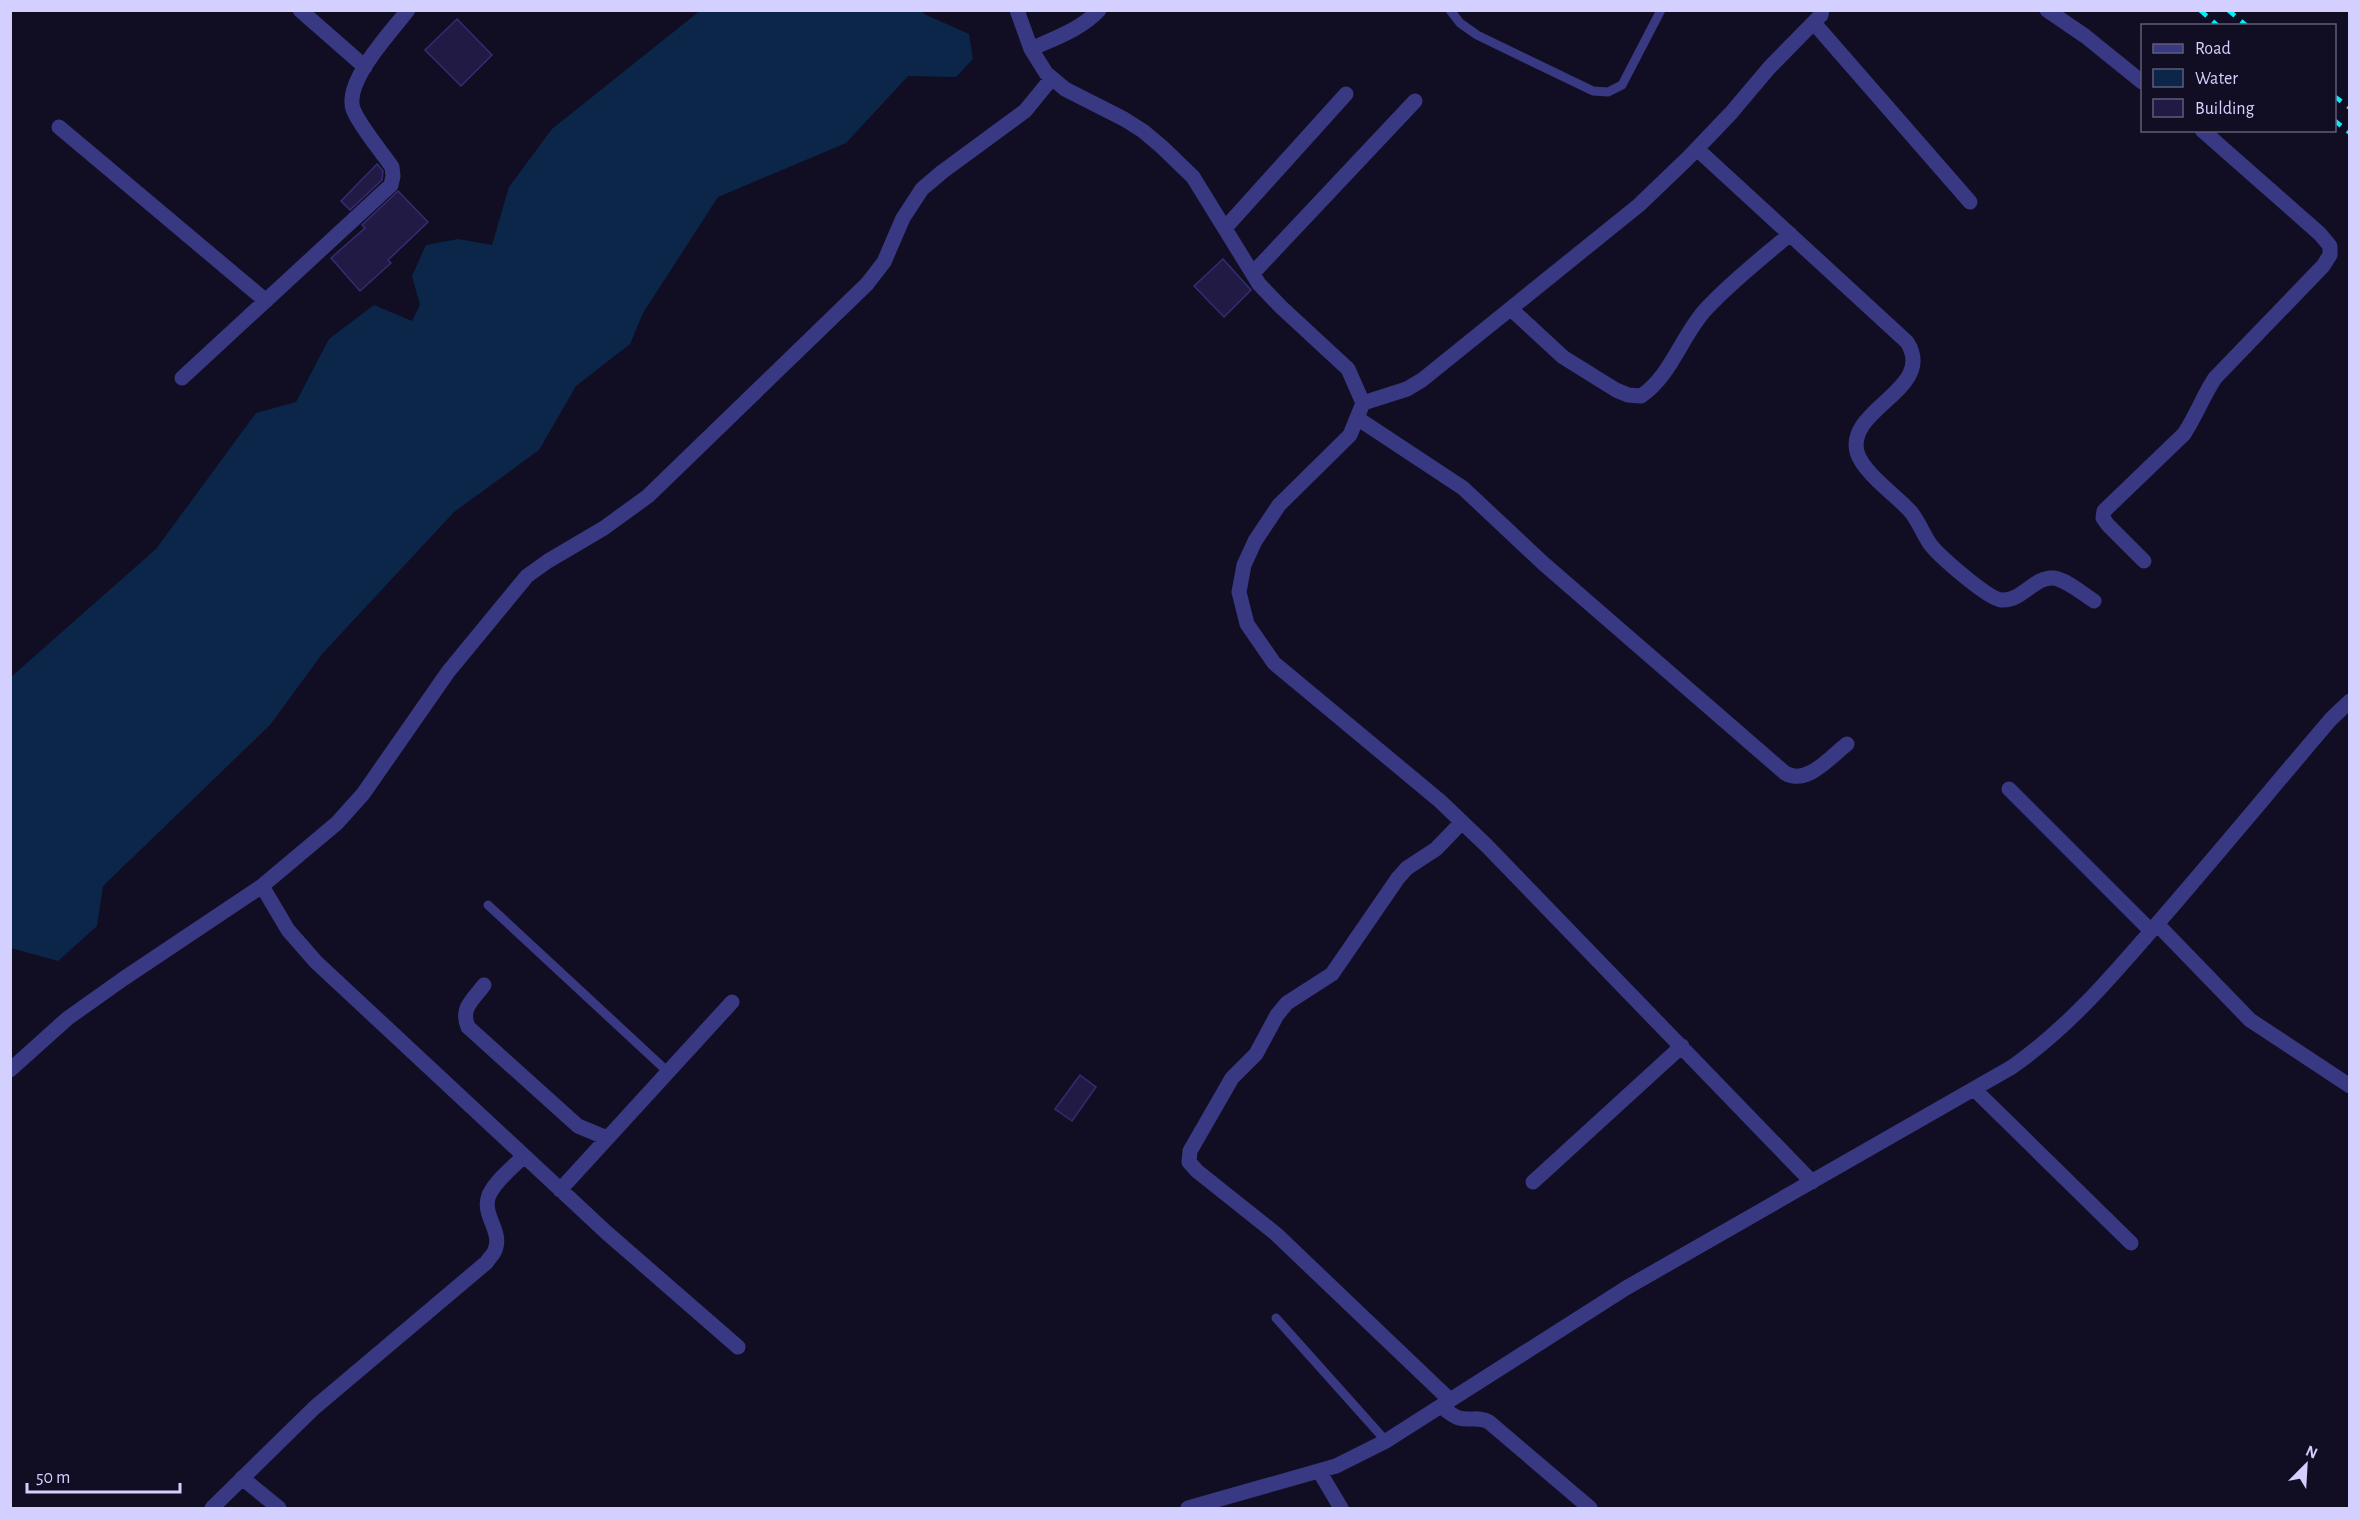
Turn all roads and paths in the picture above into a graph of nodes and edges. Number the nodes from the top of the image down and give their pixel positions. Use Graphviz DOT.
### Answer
graph roads {
  1 [pos="300,10"];
  2 [pos="408,10"];
  3 [pos="1017,10"];
  4 [pos="1099,10"];
  5 [pos="1450,10"];
  6 [pos="1661,10"];
  7 [pos="2047,10"];
  8 [pos="1818,17"];
  9 [pos="1031,50"];
  10 [pos="365,67"];
  11 [pos="1052,78"];
  12 [pos="2141,81"];
  13 [pos="1346,94"];
  14 [pos="1415,101"];
  15 [pos="59,127"];
  16 [pos="2204,132"];
  17 [pos="1697,149"];
  18 [pos="1970,202"];
  19 [pos="1226,227"];
  20 [pos="1790,234"];
  21 [pos="1253,273"];
  22 [pos="266,301"];
  23 [pos="1511,309"];
  24 [pos="182,378"];
  25 [pos="1363,403"];
  26 [pos="1357,418"];
  27 [pos="2144,561"];
  28 [pos="2094,601"];
  29 [pos="2349,701"];
  30 [pos="1847,744"];
  31 [pos="2009,789"];
  32 [pos="1462,822"];
  33 [pos="262,886"];
  34 [pos="488,904"];
  35 [pos="2154,927"];
  36 [pos="484,985"];
  37 [pos="732,1002"];
  38 [pos="1682,1046"];
  39 [pos="10,1070"];
  40 [pos="668,1072"];
  41 [pos="2349,1086"];
  42 [pos="1975,1090"];
  43 [pos="607,1138"];
  44 [pos="524,1156"];
  45 [pos="1533,1182"];
  46 [pos="1812,1182"];
  47 [pos="560,1190"];
  48 [pos="2131,1243"];
  49 [pos="1276,1318"];
  50 [pos="738,1347"];
  51 [pos="1445,1403"];
  52 [pos="1386,1441"];
  53 [pos="1318,1471"];
  54 [pos="242,1479"];
  55 [pos="212,1509"];
  56 [pos="279,1509"];
  57 [pos="1188,1509"];
  58 [pos="1341,1509"];
  59 [pos="1590,1509"];
  1 -- 10 [label="street"];
  2 -- 10 [label="street"];
  3 -- 9 [label="street"];
  4 -- 9 [label="street"];
  5 -- 6 [label="lane"];
  7 -- 12 [label="street"];
  8 -- 17 [label="street"];
  8 -- 18 [label="street"];
  9 -- 11 [label="street"];
  10 -- 22 [label="street"];
  11 -- 19 [label="street"];
  11 -- 33 [label="street"];
  13 -- 19 [label="street"];
  14 -- 21 [label="street"];
  15 -- 22 [label="street"];
  16 -- 27 [label="street"];
  17 -- 20 [label="street"];
  17 -- 23 [label="street"];
  19 -- 21 [label="street"];
  20 -- 23 [label="street"];
  20 -- 28 [label="street"];
  21 -- 25 [label="street"];
  22 -- 24 [label="street"];
  23 -- 25 [label="street"];
  25 -- 26 [label="street"];
  26 -- 30 [label="street"];
  26 -- 32 [label="street"];
  29 -- 35 [label="street"];
  31 -- 35 [label="street"];
  32 -- 38 [label="street"];
  32 -- 51 [label="street"];
  33 -- 39 [label="street"];
  33 -- 44 [label="street"];
  34 -- 40 [label="lane"];
  35 -- 41 [label="street"];
  35 -- 42 [label="street"];
  36 -- 43 [label="street"];
  37 -- 40 [label="street"];
  38 -- 45 [label="street"];
  38 -- 46 [label="street"];
  40 -- 43 [label="street"];
  42 -- 46 [label="street"];
  42 -- 48 [label="street"];
  43 -- 47 [label="street"];
  44 -- 47 [label="street"];
  44 -- 54 [label="street"];
  46 -- 51 [label="street"];
  47 -- 50 [label="street"];
  49 -- 52 [label="lane"];
  51 -- 52 [label="street"];
  51 -- 59 [label="street"];
  52 -- 53 [label="street"];
  53 -- 57 [label="street"];
  53 -- 58 [label="street"];
  54 -- 55 [label="street"];
  54 -- 56 [label="street"];
}
